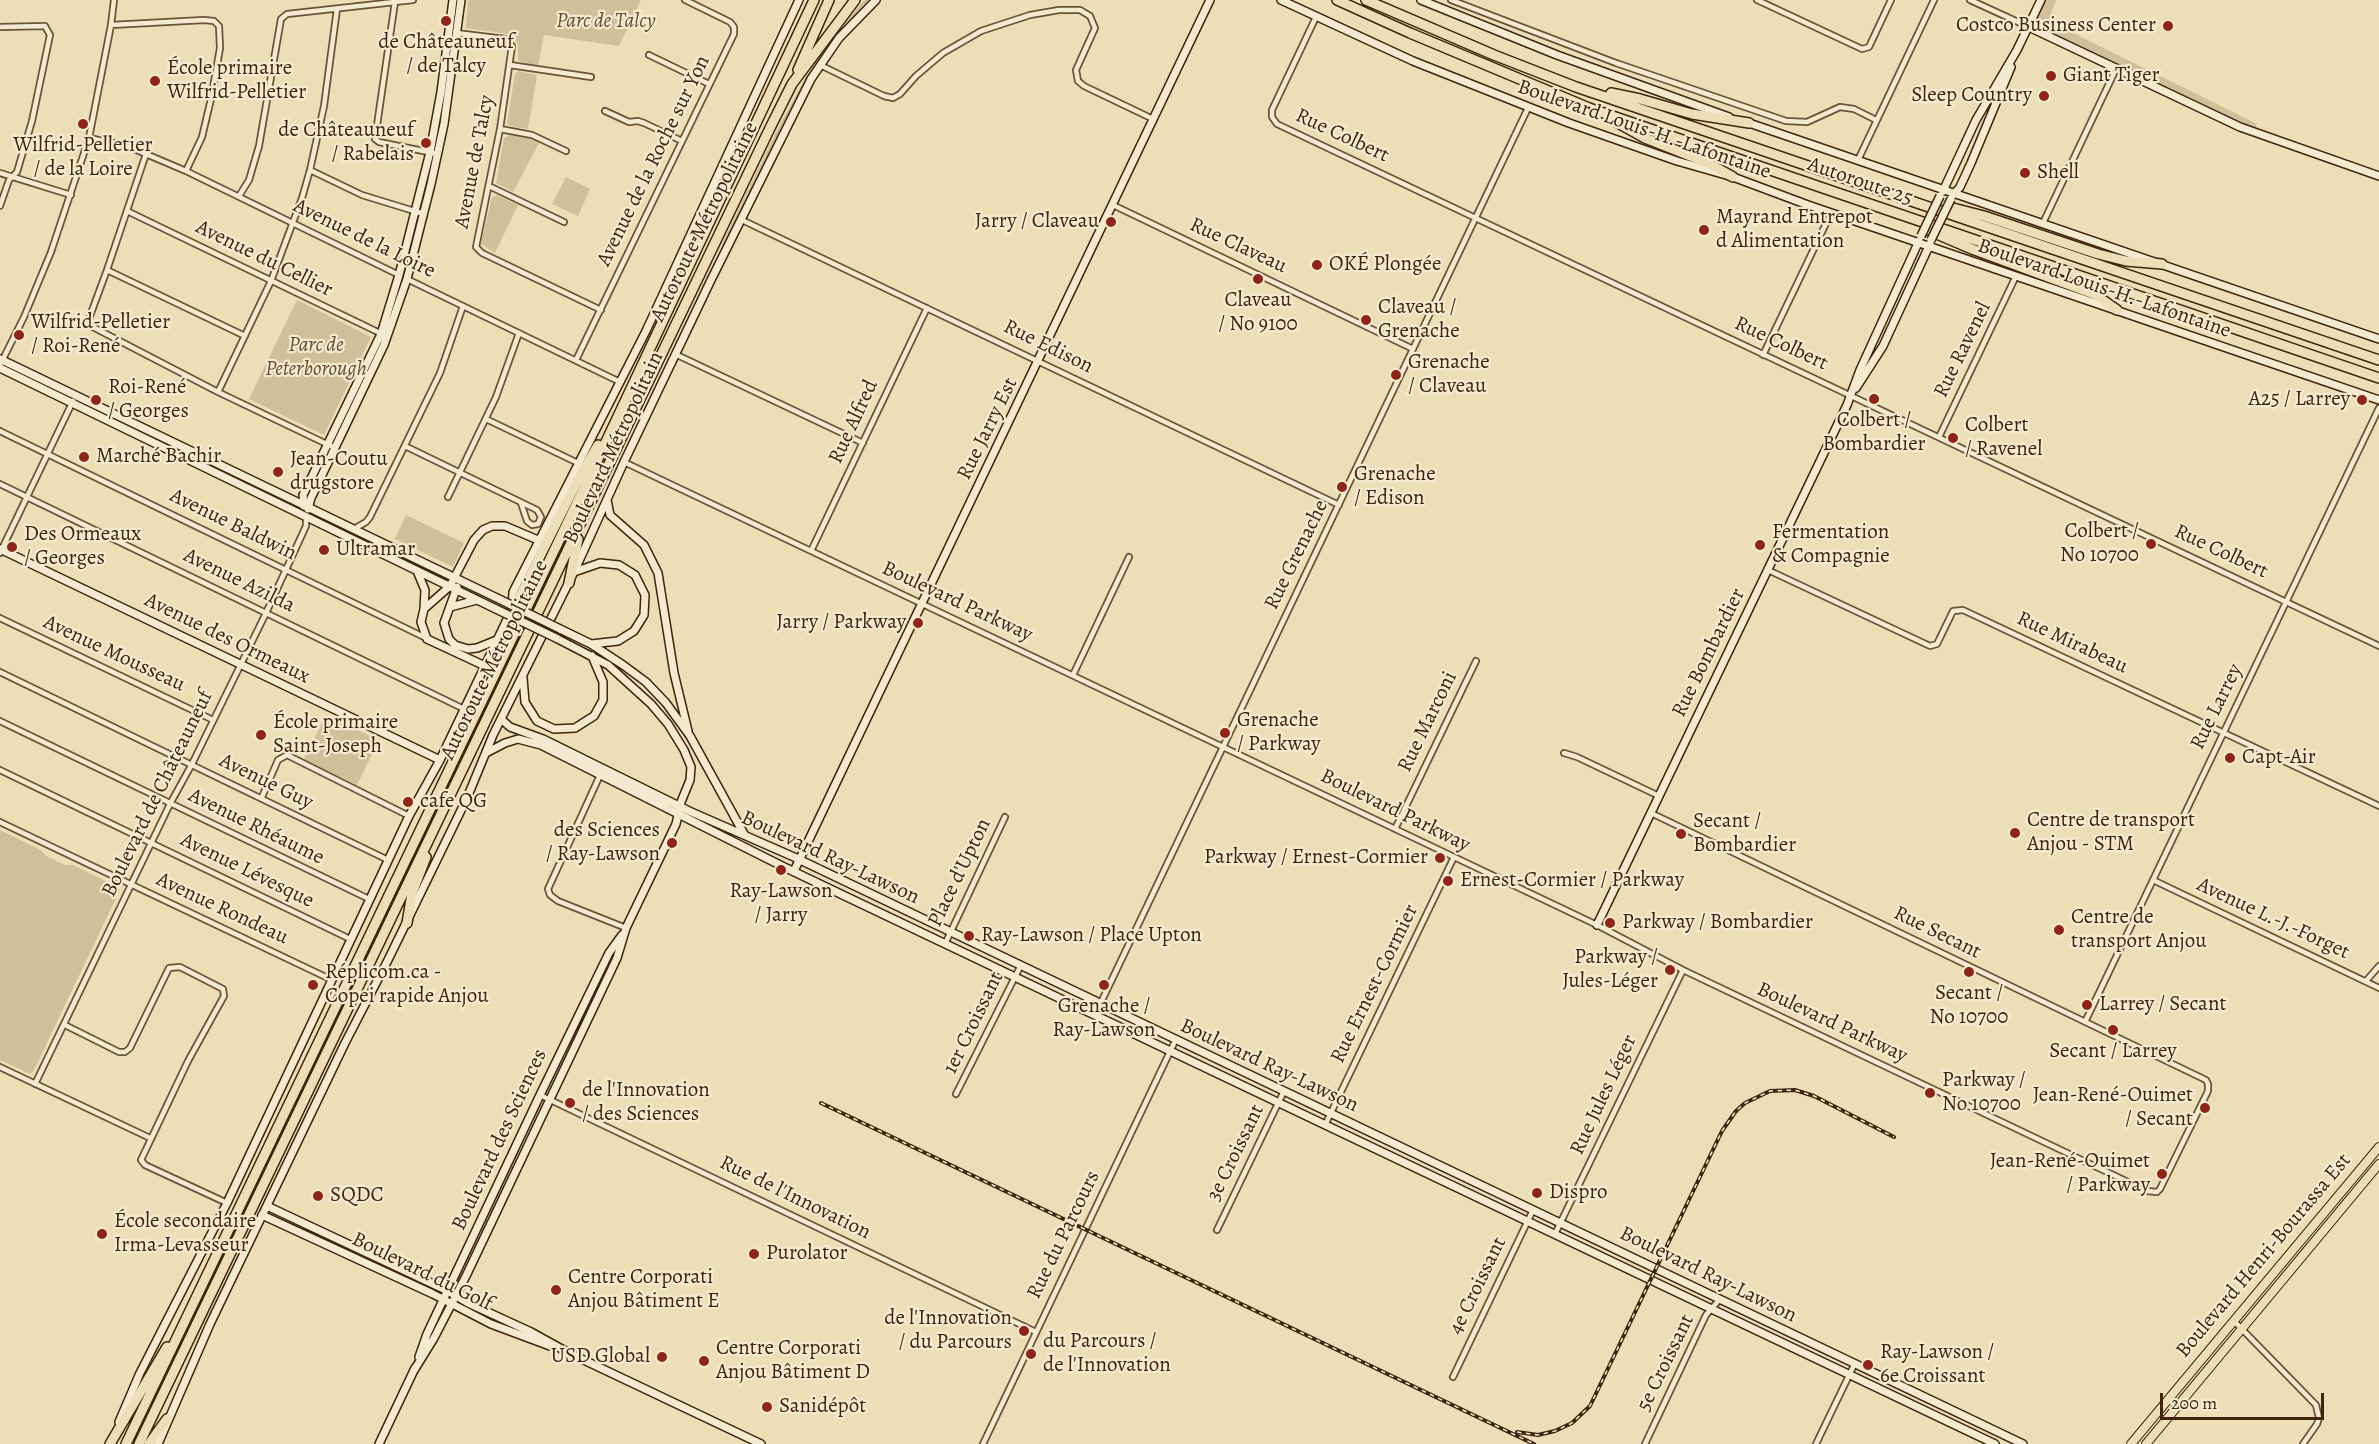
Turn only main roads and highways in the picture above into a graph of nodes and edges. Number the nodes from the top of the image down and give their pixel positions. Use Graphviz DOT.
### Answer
graph roads {
  1 [pos="814,0"];
  2 [pos="829,0"];
  3 [pos="855,0"];
  4 [pos="1337,0"];
  5 [pos="1366,0"];
  6 [pos="792,84"];
  7 [pos="1576,87"];
  8 [pos="1589,108"];
  9 [pos="1749,123"];
  10 [pos="1733,177"];
  11 [pos="1904,196"];
  12 [pos="1867,204"];
  13 [pos="2162,264"];
  14 [pos="2117,310"];
  15 [pos="2379,360"];
  16 [pos="2379,378"];
  17 [pos="621,407"];
  18 [pos="585,513"];
  19 [pos="569,583"];
  20 [pos="512,609"];
  21 [pos="437,823"];
  22 [pos="406,923"];
  23 [pos="2379,1147"];
  24 [pos="2375,1157"];
  25 [pos="2379,1164"];
  26 [pos="190,1310"];
  27 [pos="167,1419"];
  28 [pos="110,1444"];
  29 [pos="126,1444"];
  30 [pos="139,1444"];
  31 [pos="149,1444"];
  32 [pos="2131,1444"];
  33 [pos="2146,1444"];
  1 -- 17 [label="highway, Autoroute Métropolitaine"];
  2 -- 6 [label="highway"];
  3 -- 6 [label="highway, Autoroute Métropolitaine"];
  4 -- 8 [label="highway, Autoroute 25"];
  5 -- 7 [label="highway, Autoroute 25"];
  6 -- 18 [label="highway, Autoroute Métropolitaine"];
  7 -- 9 [label="highway"];
  7 -- 11 [label="highway, Autoroute 25"];
  8 -- 10 [label="highway"];
  8 -- 12 [label="highway, Autoroute 25"];
  11 -- 13 [label="highway"];
  11 -- 15 [label="highway, Autoroute 25"];
  12 -- 14 [label="highway"];
  12 -- 16 [label="highway, Autoroute 25"];
  17 -- 20 [label="highway"];
  17 -- 26 [label="highway, Autoroute Métropolitaine"];
  18 -- 19 [label="highway"];
  18 -- 21 [label="highway, Autoroute Métropolitaine"];
  21 -- 22 [label="highway"];
  21 -- 30 [label="highway, Autoroute Métropolitaine"];
  23 -- 24 [label="main road, Boulevard Henri-Bourassa Est"];
  24 -- 32 [label="main road, Boulevard Henri-Bourassa Est"];
  25 -- 33 [label="main road, Boulevard Henri-Bourassa Est"];
  26 -- 28 [label="highway"];
  26 -- 29 [label="highway, Autoroute Métropolitaine"];
  27 -- 31 [label="highway"];
}
